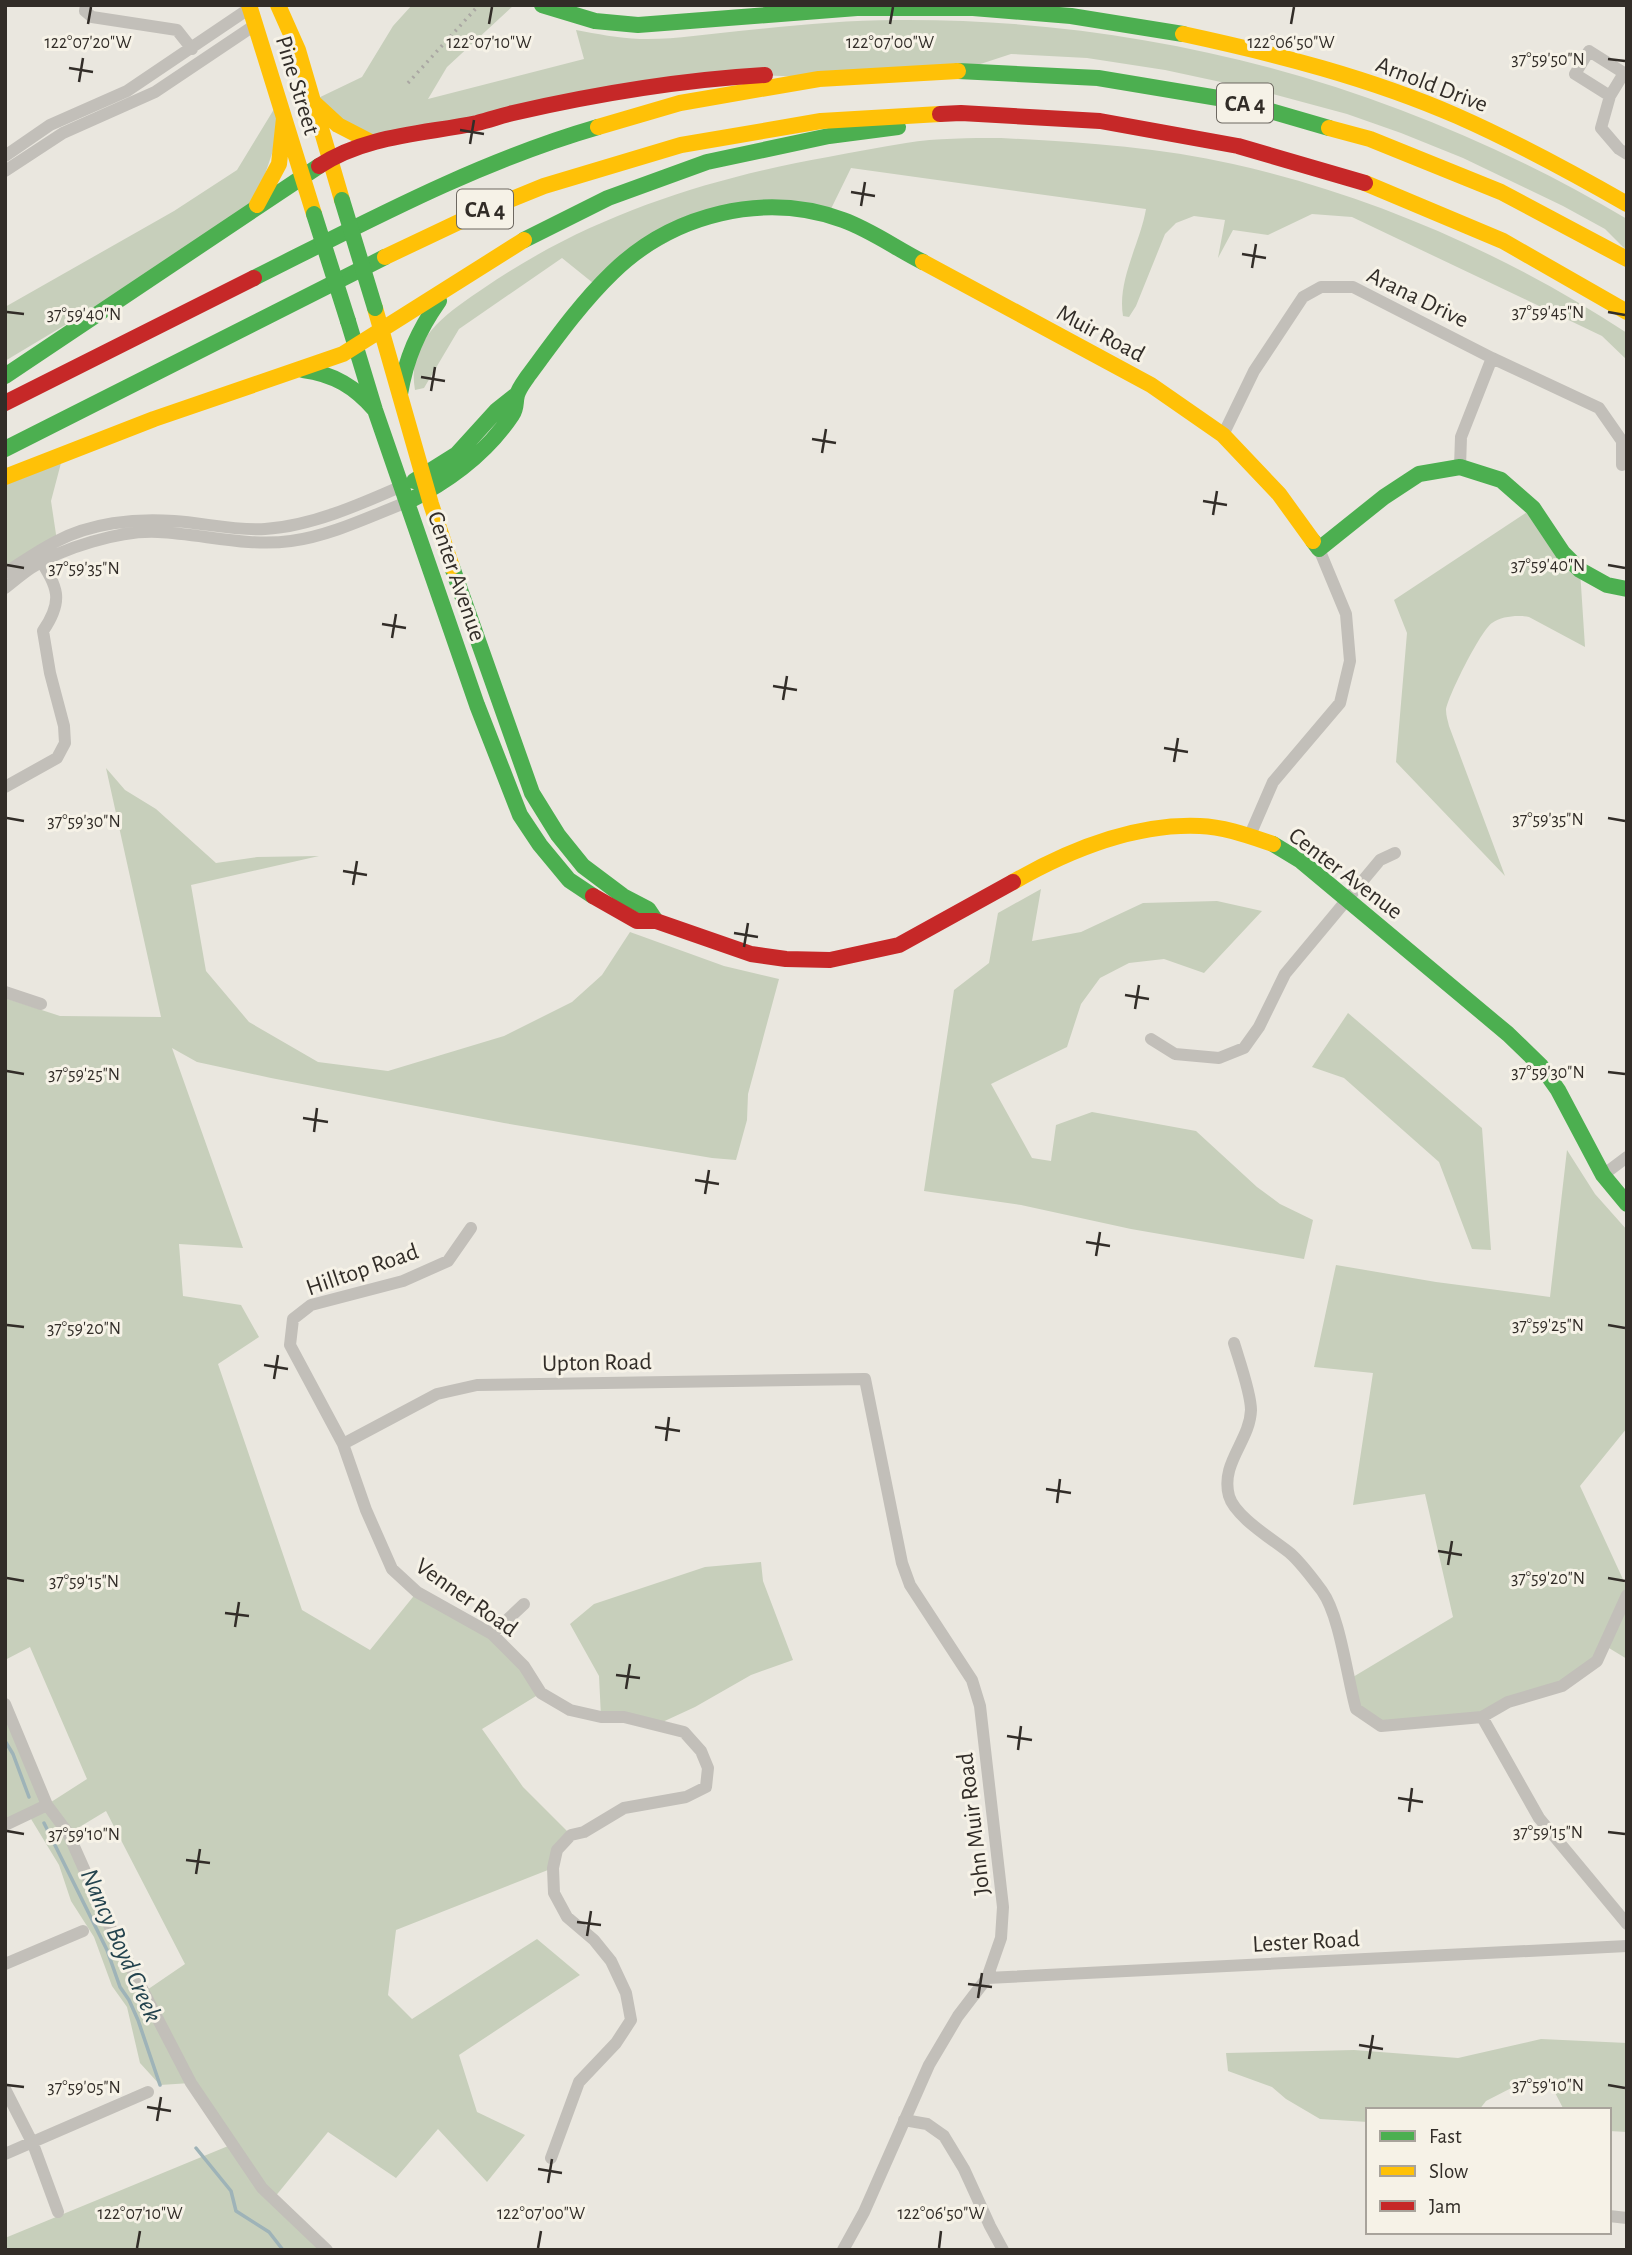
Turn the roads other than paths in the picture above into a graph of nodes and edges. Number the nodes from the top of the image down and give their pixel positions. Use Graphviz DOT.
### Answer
graph roads {
  1 [pos="86,5"];
  2 [pos="542,5"];
  3 [pos="251,6"];
  4 [pos="281,6"];
  5 [pos="256,26"];
  6 [pos="192,49"];
  7 [pos="834,78"];
  8 [pos="1609,96"];
  9 [pos="312,101"];
  10 [pos="1009,113"];
  11 [pos="285,118"];
  12 [pos="369,141"];
  13 [pos="1627,154"];
  14 [pos="5,156"];
  15 [pos="329,159"];
  16 [pos="5,172"];
  17 [pos="303,178"];
  18 [pos="1627,204"];
  19 [pos="252,213"];
  20 [pos="1627,259"];
  21 [pos="445,292"];
  22 [pos="1627,312"];
  23 [pos="383,332"];
  24 [pos="356,347"];
  25 [pos="1492,358"];
  26 [pos="301,370"];
  27 [pos="5,376"];
  28 [pos="400,394"];
  29 [pos="516,395"];
  30 [pos="5,403"];
  31 [pos="375,410"];
  32 [pos="1223,435"];
  33 [pos="5,449"];
  34 [pos="1622,465"];
  35 [pos="1460,467"];
  36 [pos="422,476"];
  37 [pos="5,477"];
  38 [pos="428,492"];
  39 [pos="405,494"];
  40 [pos="1319,549"];
  41 [pos="39,558"];
  42 [pos="5,573"];
  43 [pos="5,588"];
  44 [pos="1627,589"];
  45 [pos="5,787"];
  46 [pos="1250,835"];
  47 [pos="1395,853"];
  48 [pos="1346,899"];
  49 [pos="656,921"];
  50 [pos="5,992"];
  51 [pos="41,1004"];
  52 [pos="1152,1039"];
  53 [pos="1627,1157"];
  54 [pos="1603,1175"];
  55 [pos="1627,1204"];
  56 [pos="471,1228"];
  57 [pos="293,1319"];
  58 [pos="1234,1343"];
  59 [pos="865,1379"];
  60 [pos="343,1444"];
  61 [pos="1627,1595"];
  62 [pos="524,1604"];
  63 [pos="492,1634"];
  64 [pos="5,1704"];
  65 [pos="1482,1717"];
  66 [pos="47,1805"];
  67 [pos="5,1825"];
  68 [pos="1627,1924"];
  69 [pos="83,1931"];
  70 [pos="1627,1946"];
  71 [pos="5,1964"];
  72 [pos="987,1978"];
  73 [pos="5,2089"];
  74 [pos="148,2092"];
  75 [pos="904,2120"];
  76 [pos="33,2144"];
  77 [pos="5,2154"];
  78 [pos="551,2158"];
  79 [pos="58,2211"];
  80 [pos="327,2250"];
  81 [pos="843,2250"];
  82 [pos="1003,2250"];
  1 -- 6 [label="street"];
  2 -- 18 [label="main road, Arnold Drive"];
  3 -- 5 [label="main road, Pine Street"];
  3 -- 6 [label="street"];
  4 -- 5 [label="main road"];
  4 -- 9 [label="main road, Pine Street"];
  5 -- 11 [label="main road, Pine Street"];
  5 -- 16 [label="street"];
  6 -- 14 [label="street"];
  7 -- 12 [label="main road"];
  7 -- 20 [label="main road, CA 4"];
  7 -- 30 [label="main road, CA 4"];
  8 -- 13 [label="street"];
  9 -- 12 [label="main road"];
  9 -- 15 [label="main road, Pine Street"];
  10 -- 21 [label="main road"];
  10 -- 22 [label="main road, CA 4"];
  10 -- 33 [label="main road, CA 4"];
  11 -- 17 [label="main road, Pine Street"];
  11 -- 19 [label="main road"];
  12 -- 15 [label="main road"];
  15 -- 17 [label="main road"];
  15 -- 23 [label="main road, Center Avenue, bridge"];
  17 -- 19 [label="main road"];
  17 -- 24 [label="main road, Center Avenue, bridge"];
  19 -- 27 [label="main road"];
  21 -- 23 [label="main road"];
  21 -- 28 [label="main road"];
  23 -- 24 [label="main road"];
  23 -- 28 [label="main road, Center Avenue"];
  24 -- 26 [label="main road"];
  24 -- 31 [label="main road, Center Avenue"];
  25 -- 32 [label="street, Arana Drive"];
  25 -- 34 [label="street, Arana Drive"];
  25 -- 35 [label="street"];
  26 -- 31 [label="main road"];
  26 -- 37 [label="main road"];
  28 -- 36 [label="main road, Center Avenue"];
  29 -- 32 [label="main road, Muir Road"];
  29 -- 36 [label="main road, Muir Road"];
  29 -- 38 [label="main road, Muir Road"];
  31 -- 39 [label="main road, Center Avenue"];
  32 -- 40 [label="main road, Muir Road"];
  35 -- 40 [label="main road"];
  35 -- 44 [label="main road"];
  36 -- 38 [label="main road, Center Avenue"];
  36 -- 39 [label="main road, Muir Road"];
  38 -- 39 [label="main road, Muir Road"];
  38 -- 49 [label="main road, Center Avenue"];
  39 -- 41 [label="street"];
  39 -- 49 [label="main road, Center Avenue"];
  40 -- 46 [label="street"];
  41 -- 42 [label="street"];
  41 -- 43 [label="street"];
  41 -- 45 [label="street"];
  46 -- 48 [label="main road, Center Avenue"];
  46 -- 49 [label="main road, Center Avenue"];
  47 -- 48 [label="street"];
  48 -- 52 [label="street"];
  48 -- 54 [label="main road, Center Avenue"];
  50 -- 51 [label="street"];
  53 -- 54 [label="street"];
  54 -- 55 [label="main road, Center Avenue"];
  56 -- 57 [label="street, Hilltop Road"];
  57 -- 60 [label="street, Venner Road"];
  58 -- 65 [label="street"];
  59 -- 60 [label="street, Upton Road"];
  59 -- 72 [label="street, John Muir Road"];
  60 -- 63 [label="street, Venner Road"];
  61 -- 65 [label="street"];
  62 -- 63 [label="street"];
  63 -- 78 [label="street, Venner Road"];
  64 -- 66 [label="street"];
  65 -- 68 [label="street"];
  66 -- 67 [label="street"];
  66 -- 80 [label="street"];
  69 -- 71 [label="street"];
  70 -- 72 [label="street, Lester Road"];
  72 -- 75 [label="street, John Muir Road"];
  73 -- 76 [label="street"];
  74 -- 76 [label="street"];
  75 -- 81 [label="street, John Muir Road"];
  75 -- 82 [label="street"];
  76 -- 77 [label="street"];
  76 -- 79 [label="street"];
}
